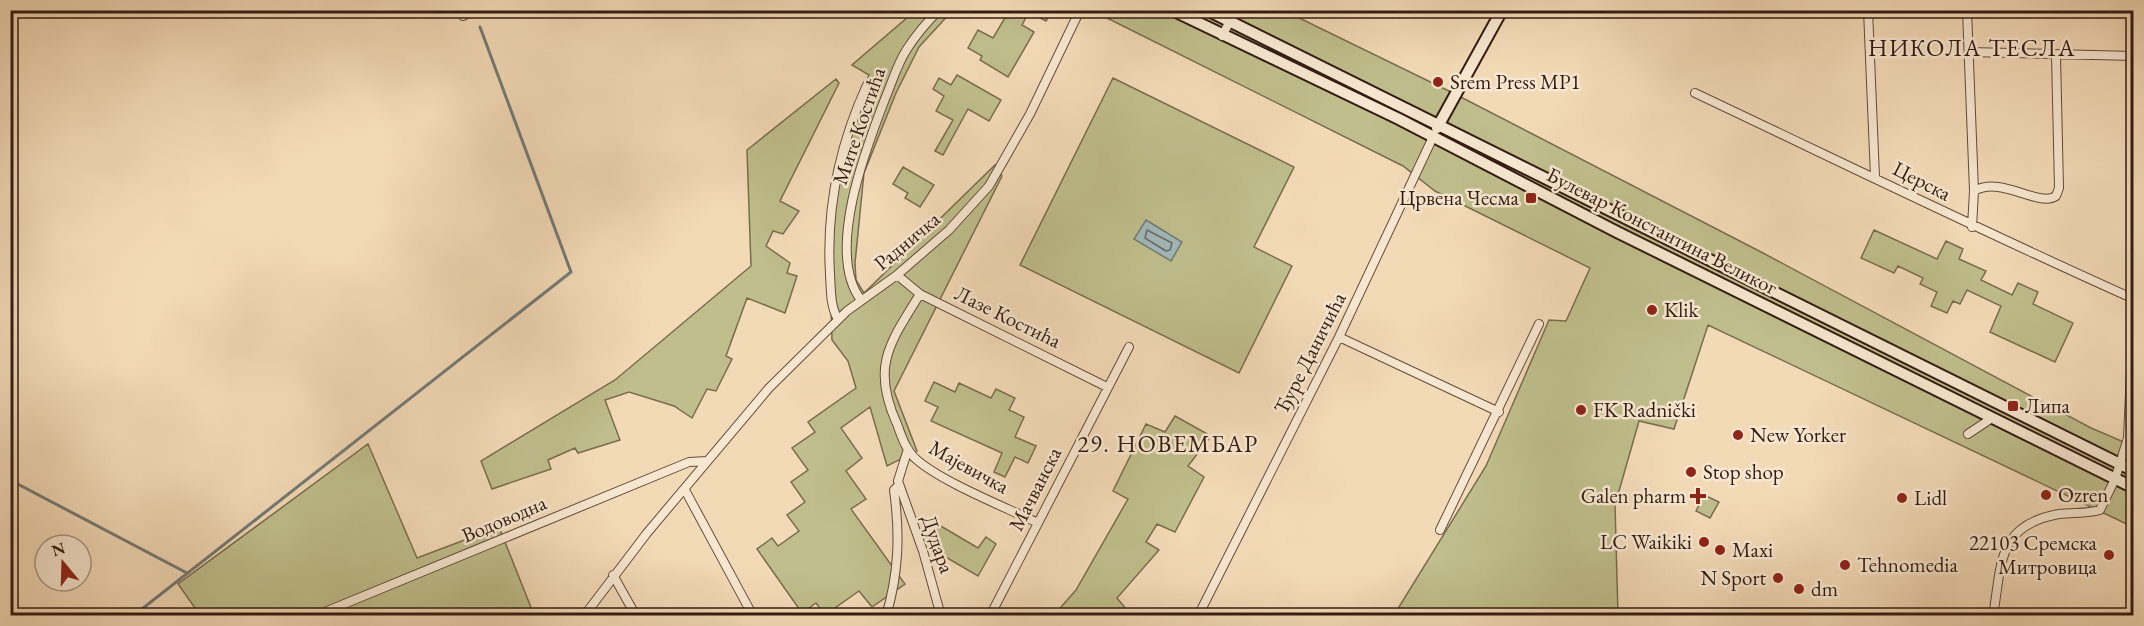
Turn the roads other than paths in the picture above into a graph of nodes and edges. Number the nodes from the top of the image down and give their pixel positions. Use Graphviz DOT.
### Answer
graph roads {
  1 [pos="475,10"];
  2 [pos="939,10"];
  3 [pos="1080,10"];
  4 [pos="1172,10"];
  5 [pos="1207,10"];
  6 [pos="1236,10"];
  7 [pos="1502,10"];
  8 [pos="1868,10"];
  9 [pos="1967,10"];
  10 [pos="462,13"];
  11 [pos="1230,22"];
  12 [pos="1222,36"];
  13 [pos="1969,52"];
  14 [pos="2056,55"];
  15 [pos="2133,56"];
  16 [pos="867,85"];
  17 [pos="1695,93"];
  18 [pos="1440,124"];
  19 [pos="1433,136"];
  20 [pos="1875,177"];
  21 [pos="1974,191"];
  22 [pos="1972,227"];
  23 [pos="897,275"];
  24 [pos="920,294"];
  25 [pos="2133,299"];
  26 [pos="861,300"];
  27 [pos="2133,304"];
  28 [pos="838,319"];
  29 [pos="1539,324"];
  30 [pos="1339,338"];
  31 [pos="1129,347"];
  32 [pos="1107,387"];
  33 [pos="1499,412"];
  34 [pos="1992,418"];
  35 [pos="1968,434"];
  36 [pos="908,449"];
  37 [pos="707,461"];
  38 [pos="2119,464"];
  39 [pos="2133,471"];
  40 [pos="2115,479"];
  41 [pos="899,485"];
  42 [pos="2133,488"];
  43 [pos="685,490"];
  44 [pos="1038,523"];
  45 [pos="1440,530"];
  46 [pos="614,575"];
  47 [pos="315,615"];
  48 [pos="584,615"];
  49 [pos="636,615"];
  50 [pos="753,615"];
  51 [pos="886,615"];
  52 [pos="941,615"];
  53 [pos="990,615"];
  54 [pos="1198,615"];
  55 [pos="1993,615"];
  1 -- 10 [label="street"];
  2 -- 26 [label="street, Мите Костића"];
  3 -- 23 [label="street, Радничка"];
  4 -- 12 [label="main road, Булевар Константина Великог"];
  5 -- 11 [label="main road, Булевар Константина Великог"];
  6 -- 11 [label="street"];
  7 -- 18 [label="main road"];
  8 -- 20 [label="street"];
  9 -- 13 [label="street"];
  11 -- 12 [label="street"];
  11 -- 18 [label="main road, Булевар Константина Великог"];
  12 -- 19 [label="main road, Булевар Константина Великог"];
  13 -- 14 [label="street"];
  13 -- 21 [label="street"];
  14 -- 15 [label="street"];
  14 -- 21 [label="street"];
  16 -- 28 [label="street"];
  17 -- 20 [label="street, Церска"];
  18 -- 19 [label="main road"];
  18 -- 38 [label="main road, Булевар Константина Великог"];
  19 -- 30 [label="street, Ђуре Даничића"];
  19 -- 34 [label="main road, Булевар Константина Великог"];
  20 -- 22 [label="street, Церска"];
  21 -- 22 [label="street"];
  22 -- 25 [label="street, Церска"];
  23 -- 24 [label="street, Лазе Костића"];
  23 -- 26 [label="street, Радничка"];
  24 -- 32 [label="street, Лазе Костића"];
  24 -- 36 [label="street, Мајевичка"];
  26 -- 28 [label="street, Радничка"];
  27 -- 38 [label="street"];
  28 -- 37 [label="street, Радничка"];
  29 -- 33 [label="street"];
  30 -- 33 [label="street"];
  30 -- 54 [label="street, Ђуре Даничића"];
  31 -- 32 [label="street, Мачванска"];
  32 -- 44 [label="street, Мачванска"];
  33 -- 45 [label="street"];
  34 -- 35 [label="street"];
  34 -- 40 [label="main road, Булевар Константина Великог"];
  36 -- 41 [label="street, Дудара"];
  36 -- 44 [label="street, Мајевичка"];
  37 -- 43 [label="street, Радничка"];
  37 -- 47 [label="street, Водоводна"];
  38 -- 39 [label="main road, Булевар Константина Великог"];
  38 -- 40 [label="street"];
  40 -- 42 [label="main road, Булевар Константина Великог"];
  40 -- 55 [label="street"];
  41 -- 51 [label="street, Дудара"];
  41 -- 52 [label="street, Дудара"];
  43 -- 46 [label="street, Радничка"];
  43 -- 50 [label="street"];
  44 -- 53 [label="street, Мачванска"];
  46 -- 48 [label="street, Радничка"];
  46 -- 49 [label="street"];
}
